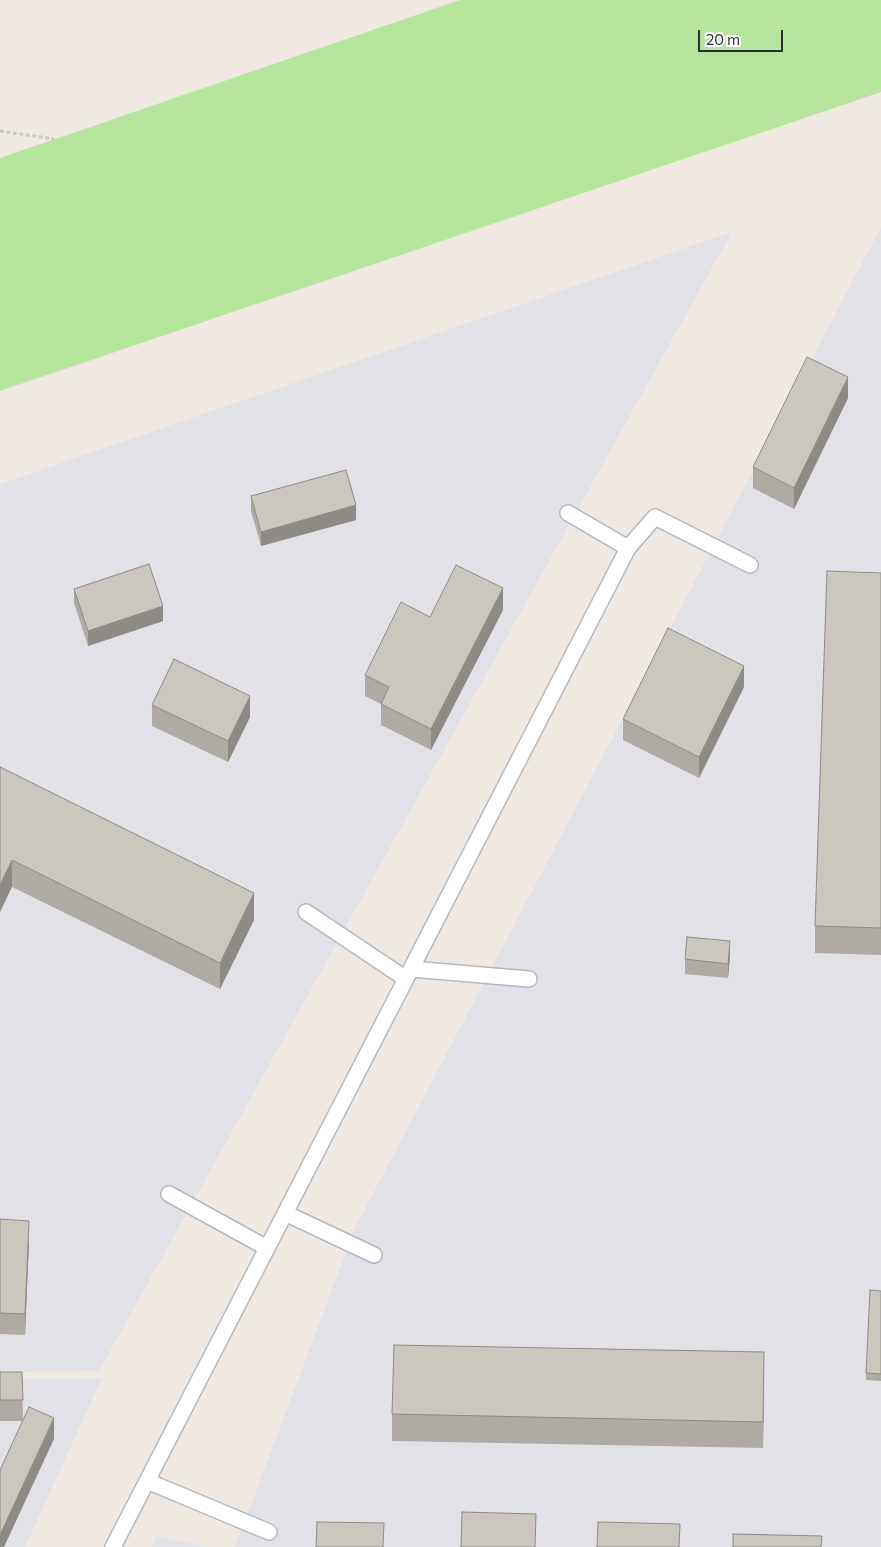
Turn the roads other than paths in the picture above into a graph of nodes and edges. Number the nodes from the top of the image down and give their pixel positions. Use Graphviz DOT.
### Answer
graph roads {
  1 [pos="568,513"];
  2 [pos="628,548"];
  3 [pos="750,564"];
  4 [pos="306,912"];
  5 [pos="408,974"];
  6 [pos="529,979"];
  7 [pos="170,1194"];
  8 [pos="285,1213"];
  9 [pos="267,1248"];
  10 [pos="374,1255"];
  11 [pos="147,1481"];
  12 [pos="269,1532"];
  13 [pos="113,1547"];
  1 -- 2 [label="lane"];
  2 -- 3 [label="lane"];
  2 -- 5 [label="lane"];
  4 -- 5 [label="lane"];
  5 -- 6 [label="lane"];
  5 -- 8 [label="lane"];
  7 -- 9 [label="lane"];
  8 -- 9 [label="lane"];
  8 -- 10 [label="lane"];
  9 -- 11 [label="lane"];
  11 -- 12 [label="lane"];
  11 -- 13 [label="lane"];
}
